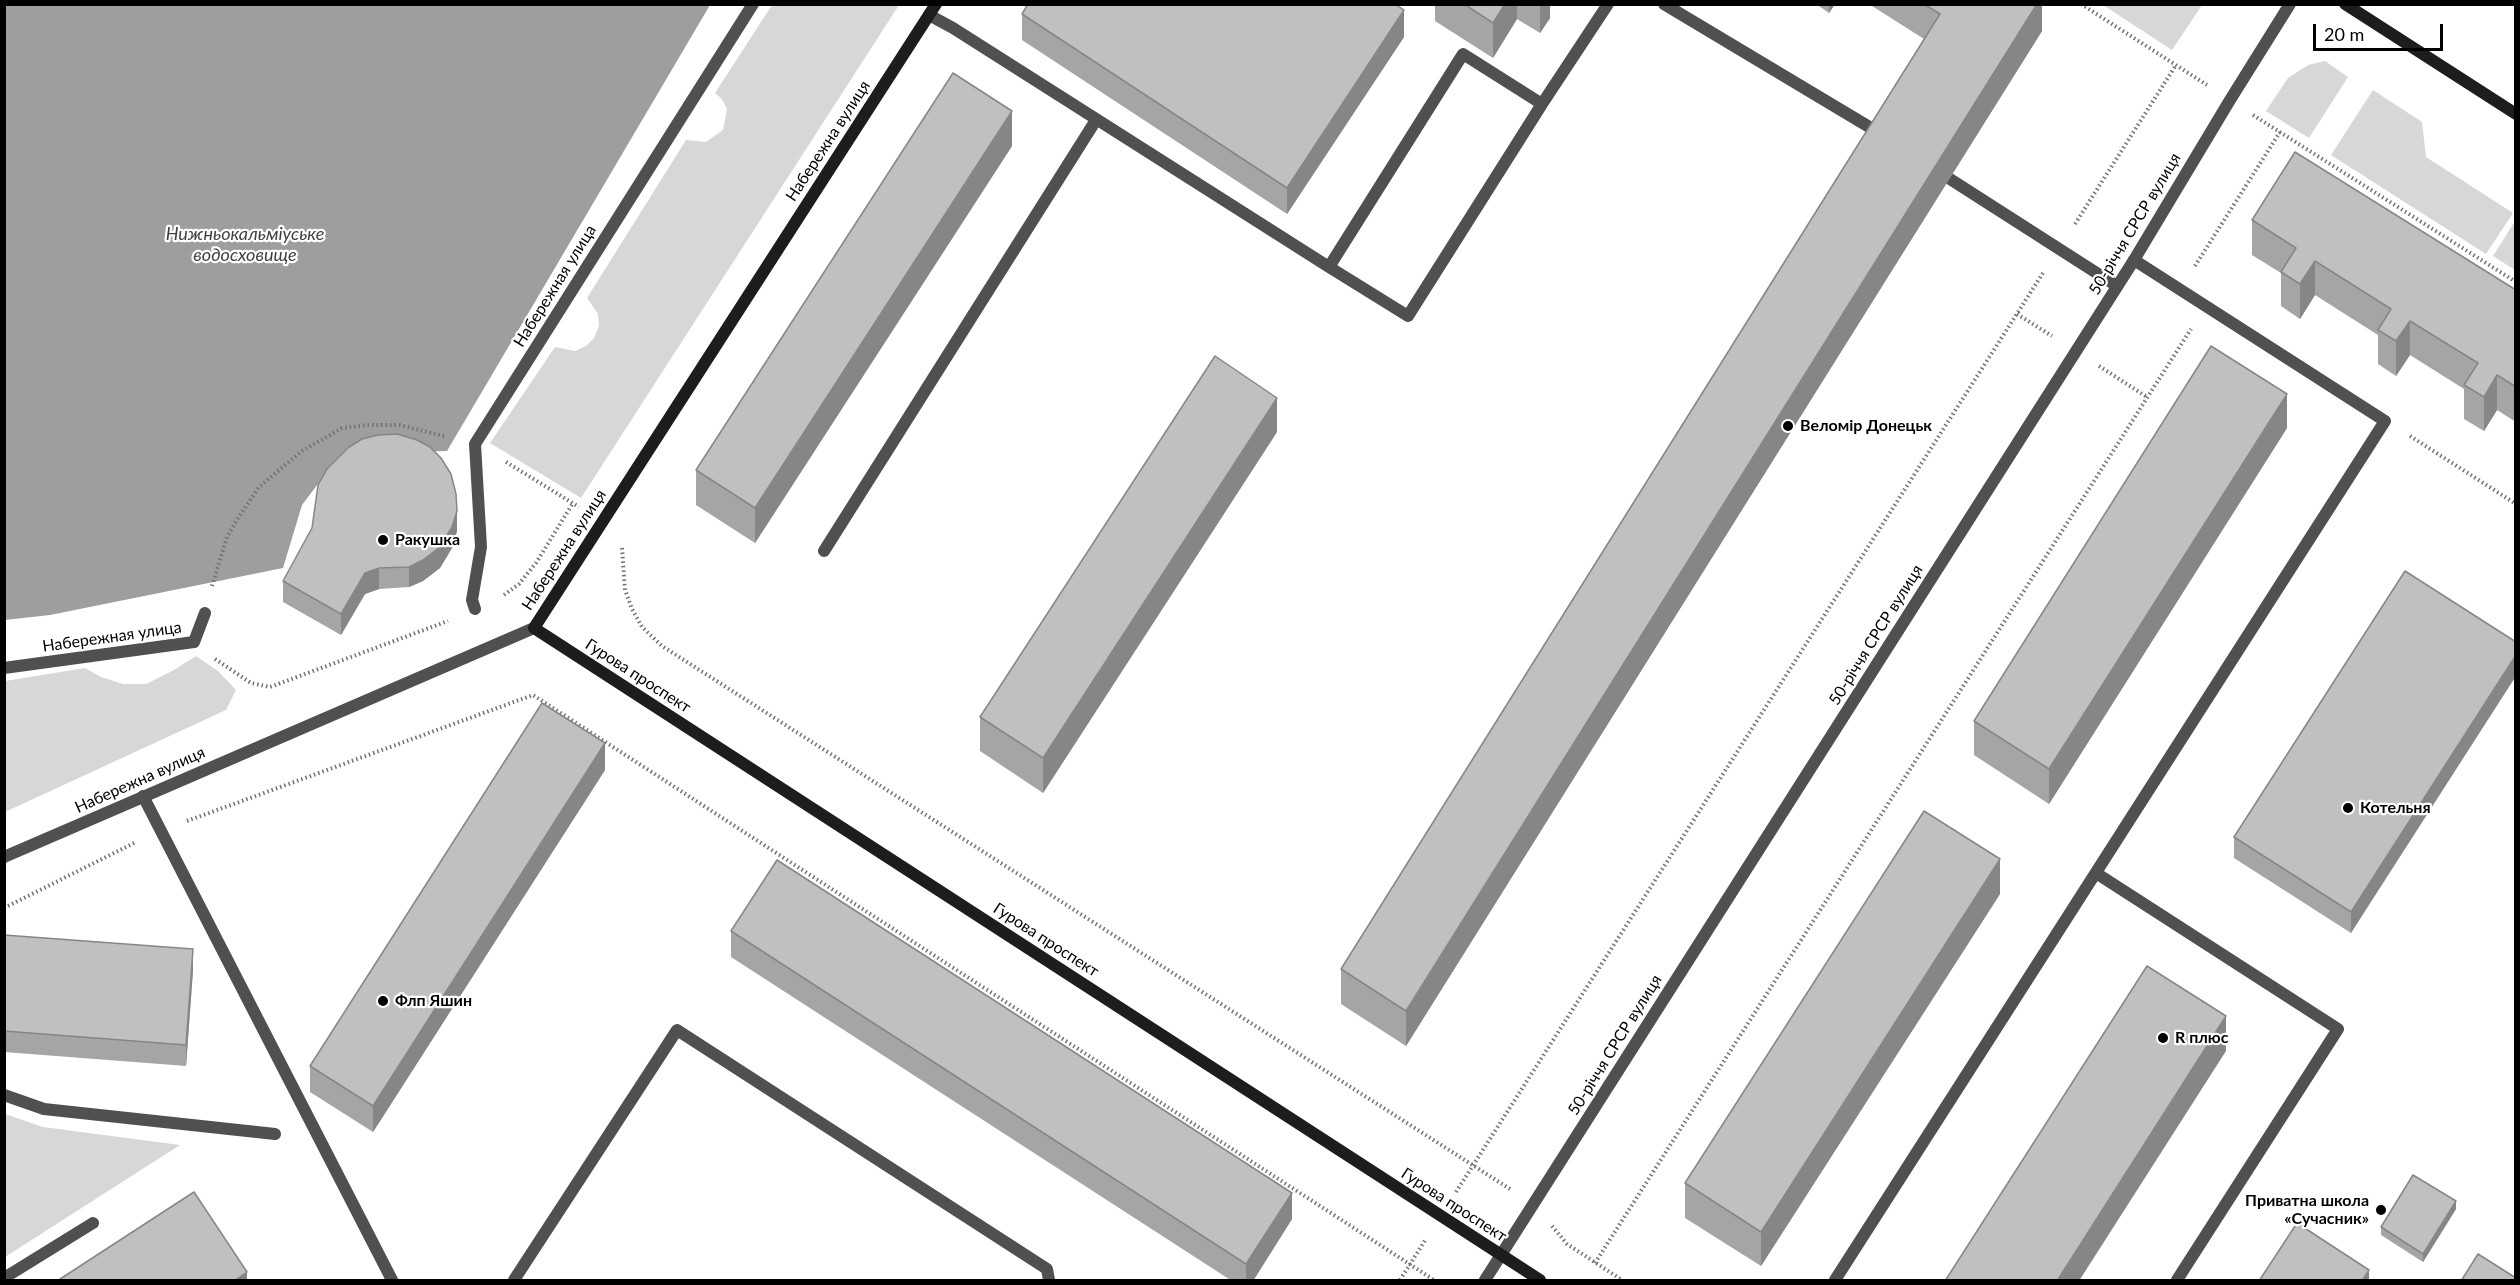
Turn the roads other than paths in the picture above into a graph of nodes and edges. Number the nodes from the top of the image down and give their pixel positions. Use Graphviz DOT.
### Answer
graph roads {
  1 [pos="753,4"];
  2 [pos="1608,4"];
  3 [pos="1664,4"];
  4 [pos="2290,4"];
  5 [pos="2345,4"];
  6 [pos="932,10"];
  7 [pos="1542,104"];
  8 [pos="2516,114"];
  9 [pos="1096,120"];
  10 [pos="1885,136"];
  11 [pos="1950,179"];
  12 [pos="2134,260"];
  13 [pos="1329,267"];
  14 [pos="2117,286"];
  15 [pos="824,551"];
  16 [pos="475,609"];
  17 [pos="205,614"];
  18 [pos="534,628"];
  19 [pos="4,668"];
  20 [pos="143,796"];
  21 [pos="4,857"];
  22 [pos="2096,873"];
  23 [pos="4,1095"];
  24 [pos="274,1134"];
  25 [pos="93,1223"];
  26 [pos="1501,1255"];
  27 [pos="4,1278"];
  28 [pos="392,1281"];
  29 [pos="514,1281"];
  30 [pos="1049,1281"];
  31 [pos="1485,1281"];
  32 [pos="1540,1281"];
  33 [pos="1835,1281"];
  34 [pos="2177,1281"];
  1 -- 16 [label="street, Набережная улица"];
  2 -- 7 [label="street"];
  3 -- 10 [label="street"];
  4 -- 12 [label="street, 50-річчя СРСР вулиця"];
  5 -- 8 [label="main road"];
  6 -- 9 [label="street"];
  6 -- 18 [label="main road, Набережна вулиця"];
  7 -- 13 [label="street"];
  7 -- 13 [label="street"];
  9 -- 13 [label="street"];
  9 -- 15 [label="street"];
  11 -- 14 [label="street"];
  12 -- 14 [label="street, 50-річчя СРСР вулиця"];
  12 -- 22 [label="street"];
  14 -- 26 [label="street, 50-річчя СРСР вулиця"];
  17 -- 19 [label="street, Набережная улица"];
  18 -- 20 [label="street, Набережна вулиця"];
  18 -- 26 [label="main road, Гурова проспект"];
  20 -- 21 [label="street, Набережна вулиця"];
  20 -- 28 [label="street"];
  22 -- 33 [label="street"];
  22 -- 34 [label="street"];
  23 -- 24 [label="street"];
  25 -- 27 [label="street"];
  26 -- 31 [label="street, 50-річчя СРСР вулиця"];
  26 -- 32 [label="main road, Гурова проспект"];
  29 -- 30 [label="street"];
}
